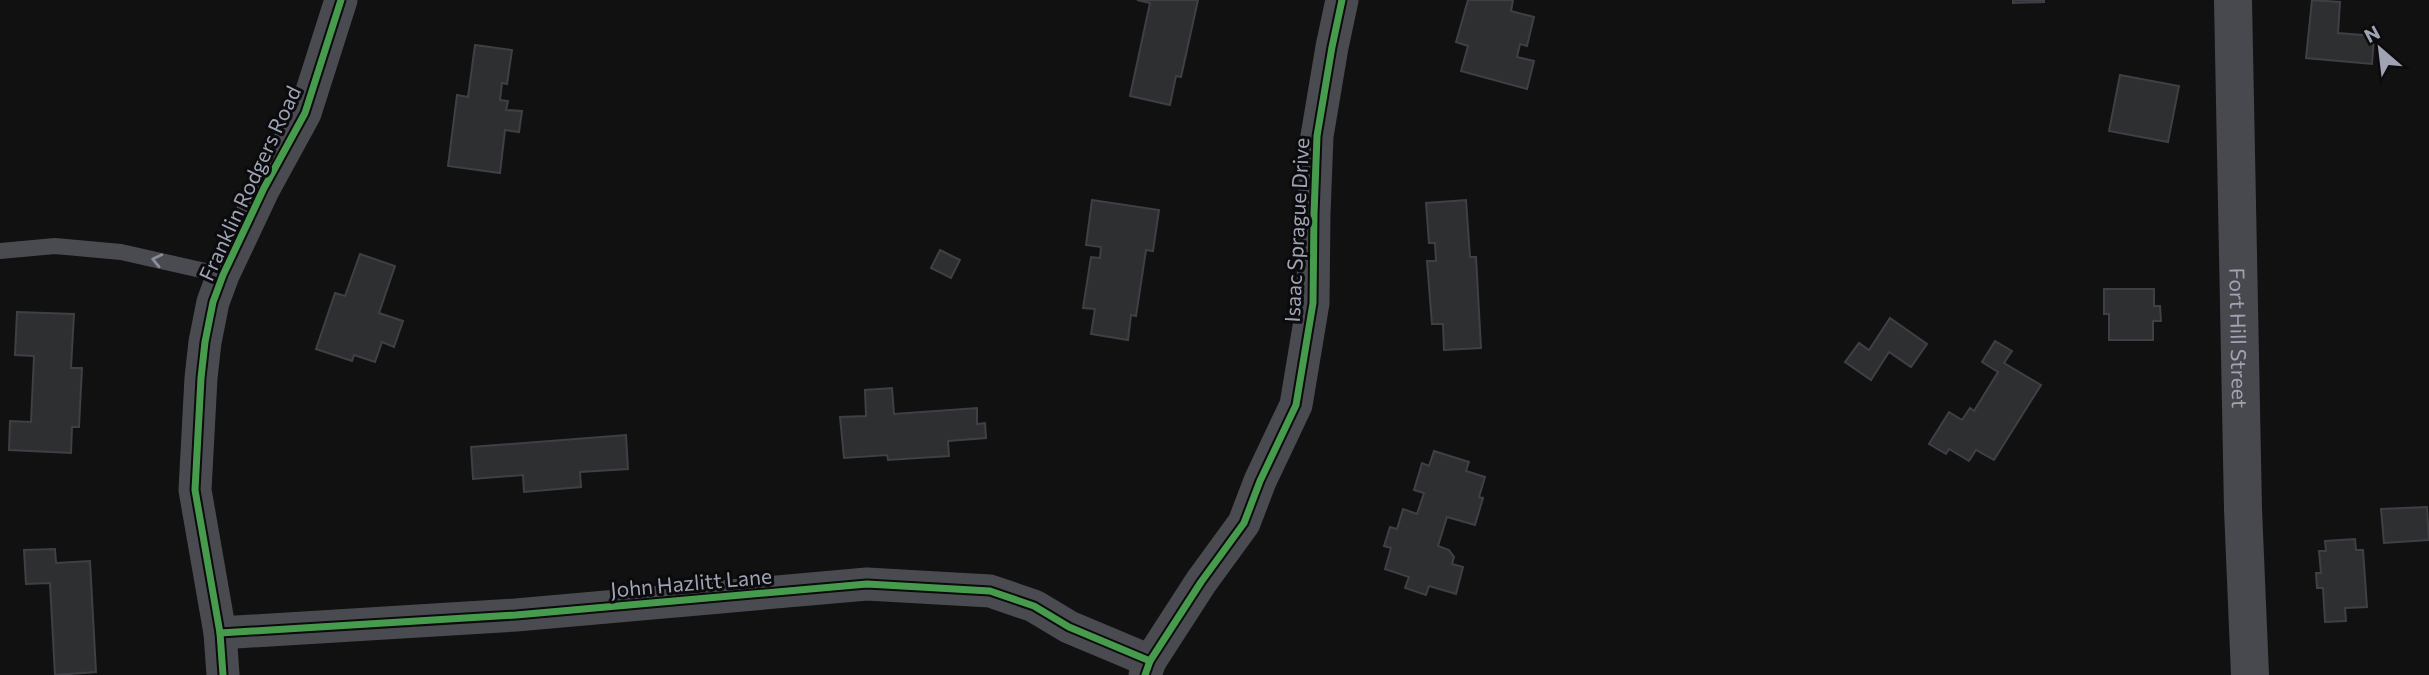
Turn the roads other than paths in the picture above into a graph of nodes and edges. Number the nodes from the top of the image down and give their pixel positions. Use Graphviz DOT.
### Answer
graph roads {
  1 [pos="341,0"];
  2 [pos="1342,0"];
  3 [pos="2233,0"];
  4 [pos="0,251"];
  5 [pos="223,275"];
  6 [pos="220,633"];
  7 [pos="1148,668"];
  8 [pos="223,675"];
  9 [pos="2250,675"];
  1 -- 5 [label="street, Franklin Rodgers Road"];
  2 -- 7 [label="street, Isaac Sprague Drive"];
  3 -- 9 [label="main road, Fort Hill Street"];
  5 -- 4 [label="lane, one-way"];
  5 -- 6 [label="street, Franklin Rodgers Road"];
  6 -- 7 [label="street, John Hazlitt Lane"];
  6 -- 8 [label="street, Franklin Rodgers Road"];
}
